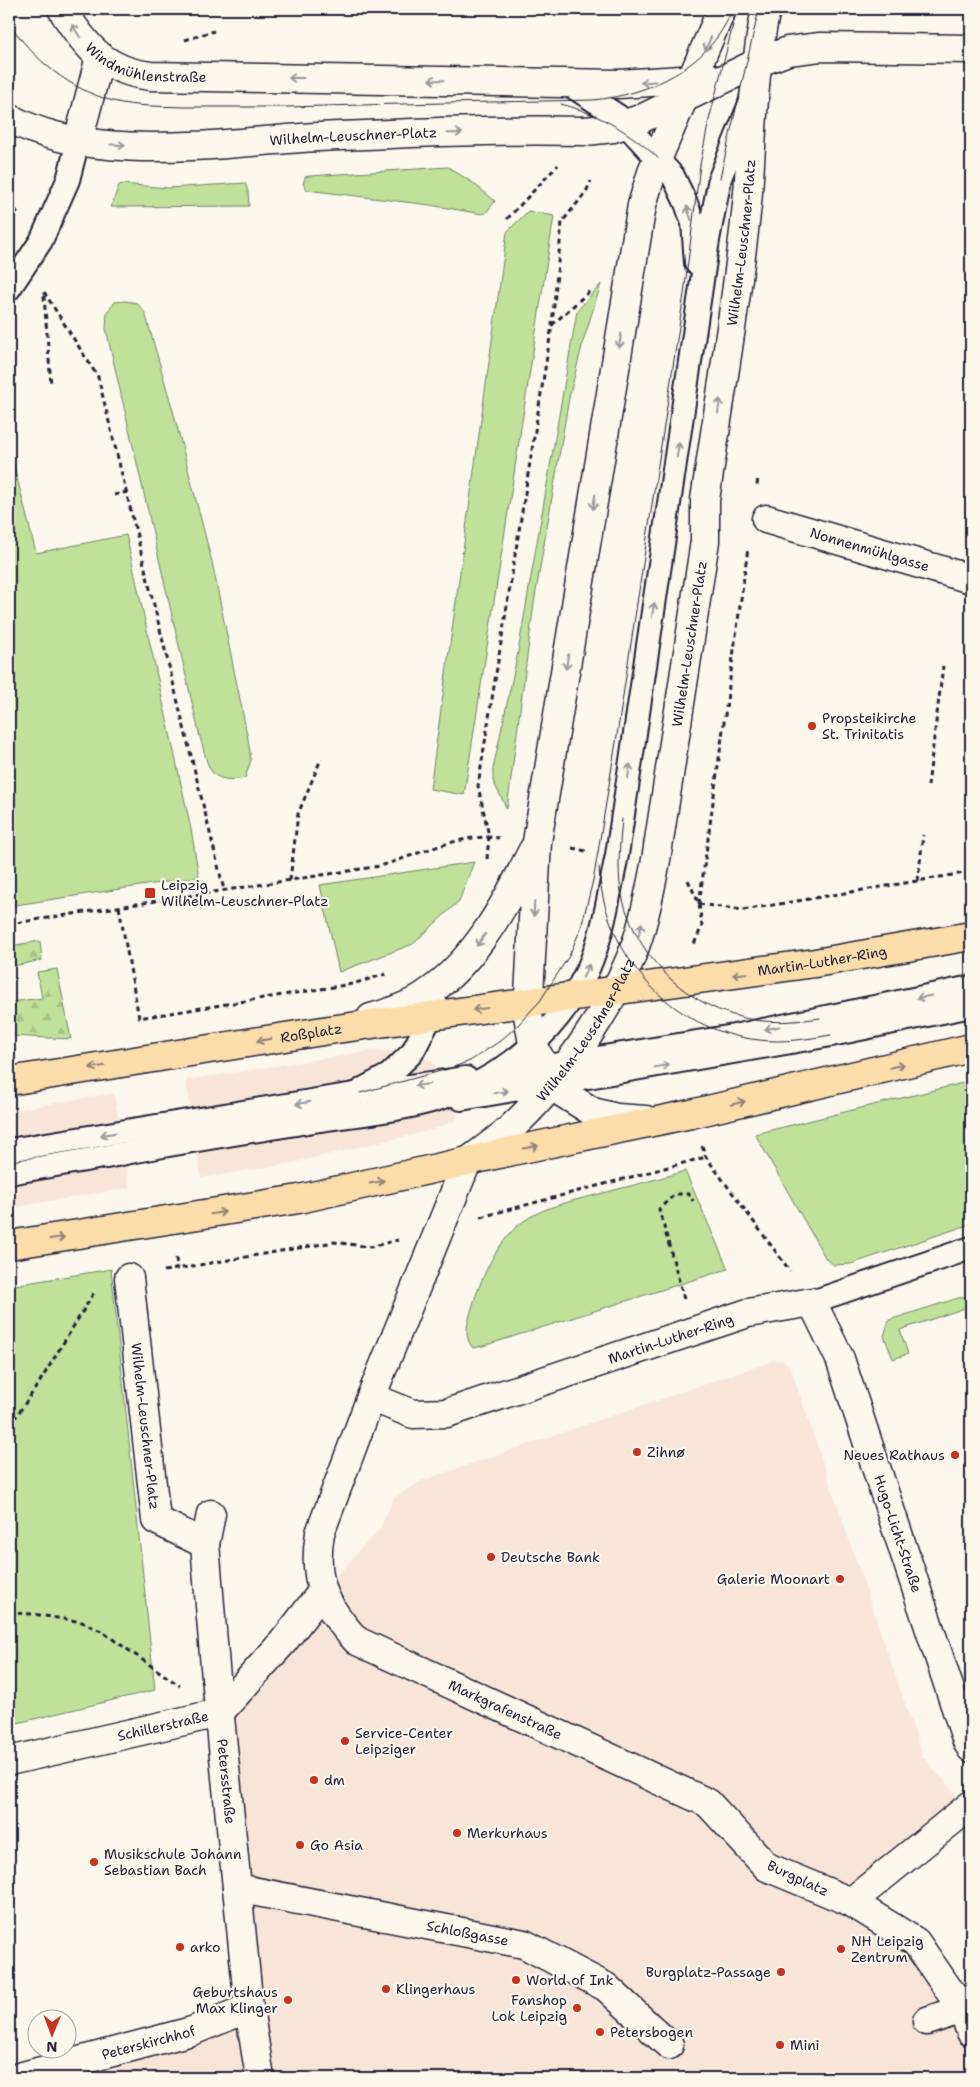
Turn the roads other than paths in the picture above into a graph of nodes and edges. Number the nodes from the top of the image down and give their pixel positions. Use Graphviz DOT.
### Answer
graph roads {
  1 [pos="62,9"];
  2 [pos="722,9"];
  3 [pos="766,9"];
  4 [pos="971,49"];
  5 [pos="100,57"];
  6 [pos="751,65"];
  7 [pos="250,78"];
  8 [pos="567,83"];
  9 [pos="688,88"];
  10 [pos="754,94"];
  11 [pos="14,120"];
  12 [pos="626,124"];
  13 [pos="78,141"];
  14 [pos="658,158"];
  15 [pos="9,289"];
  16 [pos="695,331"];
  17 [pos="766,519"];
  18 [pos="971,579"];
  19 [pos="537,842"];
  20 [pos="971,936"];
  21 [pos="456,970"];
  22 [pos="971,987"];
  23 [pos="614,991"];
  24 [pos="573,996"];
  25 [pos="529,1003"];
  26 [pos="971,1006"];
  27 [pos="432,1016"];
  28 [pos="329,1030"];
  29 [pos="971,1048"];
  30 [pos="549,1065"];
  31 [pos="495,1074"];
  32 [pos="9,1081"];
  33 [pos="351,1095"];
  34 [pos="691,1114"];
  35 [pos="9,1150"];
  36 [pos="106,1157"];
  37 [pos="467,1162"];
  38 [pos="9,1173"];
  39 [pos="9,1245"];
  40 [pos="971,1248"];
  41 [pos="129,1278"];
  42 [pos="812,1302"];
  43 [pos="370,1397"];
  44 [pos="211,1514"];
  45 [pos="205,1544"];
  46 [pos="322,1592"];
  47 [pos="219,1713"];
  48 [pos="969,1744"];
  49 [pos="9,1761"];
  50 [pos="708,1803"];
  51 [pos="971,1804"];
  52 [pos="237,1888"];
  53 [pos="851,1902"];
  54 [pos="248,2008"];
  55 [pos="927,2021"];
  56 [pos="967,2021"];
  57 [pos="669,2045"];
  58 [pos="15,2078"];
  59 [pos="260,2078"];
  5 -- 1 [label="street, Windmühlenstraße, one-way"];
  2 -- 9 [label="street, one-way"];
  3 -- 6 [label="street"];
  4 -- 6 [label="street"];
  5 -- 7 [label="street, Windmühlenstraße"];
  5 -- 13 [label="street"];
  6 -- 9 [label="street, Wilhelm-Leuschner-Platz"];
  6 -- 10 [label="street, Wilhelm-Leuschner-Platz"];
  8 -- 7 [label="street, Wilhelm-Leuschner-Platz, one-way"];
  9 -- 8 [label="street, Wilhelm-Leuschner-Platz, one-way"];
  8 -- 12 [label="lane"];
  9 -- 12 [label="street, Wilhelm-Leuschner-Platz"];
  9 -- 14 [label="street"];
  10 -- 16 [label="lane"];
  23 -- 10 [label="street, Wilhelm-Leuschner-Platz, one-way"];
  11 -- 13 [label="street, Wilhelm-Leuschner-Platz"];
  13 -- 12 [label="street, Wilhelm-Leuschner-Platz, one-way"];
  12 -- 14 [label="lane"];
  13 -- 15 [label="lane"];
  16 -- 14 [label="lane, one-way"];
  14 -- 19 [label="street, one-way"];
  24 -- 16 [label="lane, one-way"];
  17 -- 18 [label="street, Nonnenmühlgasse"];
  19 -- 21 [label="street, one-way"];
  19 -- 25 [label="street, one-way"];
  20 -- 23 [label="main road, Martin-Luther-Ring, one-way"];
  21 -- 27 [label="lane"];
  21 -- 28 [label="street"];
  22 -- 30 [label="lane, one-way"];
  23 -- 24 [label="main road, Roßplatz"];
  23 -- 30 [label="street, Wilhelm-Leuschner-Platz"];
  24 -- 25 [label="main road, Roßplatz"];
  24 -- 30 [label="lane"];
  25 -- 27 [label="main road, Roßplatz, one-way"];
  25 -- 30 [label="street"];
  30 -- 26 [label="lane, one-way"];
  27 -- 28 [label="main road, Roßplatz"];
  27 -- 33 [label="lane"];
  28 -- 32 [label="main road, Roßplatz, one-way"];
  34 -- 29 [label="main road, one-way"];
  30 -- 31 [label="lane"];
  30 -- 34 [label="street"];
  36 -- 30 [label="lane, one-way"];
  30 -- 37 [label="street, Wilhelm-Leuschner-Platz"];
  31 -- 33 [label="lane, one-way"];
  31 -- 36 [label="lane"];
  33 -- 35 [label="lane, one-way"];
  37 -- 34 [label="main road, one-way"];
  36 -- 38 [label="lane"];
  39 -- 37 [label="main road, one-way"];
  37 -- 43 [label="street"];
  40 -- 42 [label="lane, Martin-Luther-Ring"];
  41 -- 45 [label="street, Wilhelm-Leuschner-Platz"];
  42 -- 43 [label="street, Martin-Luther-Ring"];
  42 -- 48 [label="street, Hugo-Licht-Straße"];
  43 -- 46 [label="street"];
  44 -- 45 [label="street, Petersstraße"];
  45 -- 47 [label="street, Petersstraße"];
  46 -- 47 [label="street, Schillerstraße"];
  46 -- 50 [label="street, Markgrafenstraße"];
  47 -- 49 [label="street, Schillerstraße"];
  47 -- 52 [label="street, Petersstraße"];
  50 -- 53 [label="street, Burgplatz"];
  51 -- 53 [label="street"];
  52 -- 54 [label="street, Petersstraße"];
  52 -- 57 [label="street, Schloßgasse"];
  53 -- 56 [label="street, Burgplatz"];
  54 -- 58 [label="street, Peterskirchhof"];
  54 -- 59 [label="street, Petersstraße"];
  55 -- 56 [label="street, Burgplatz"];
}
